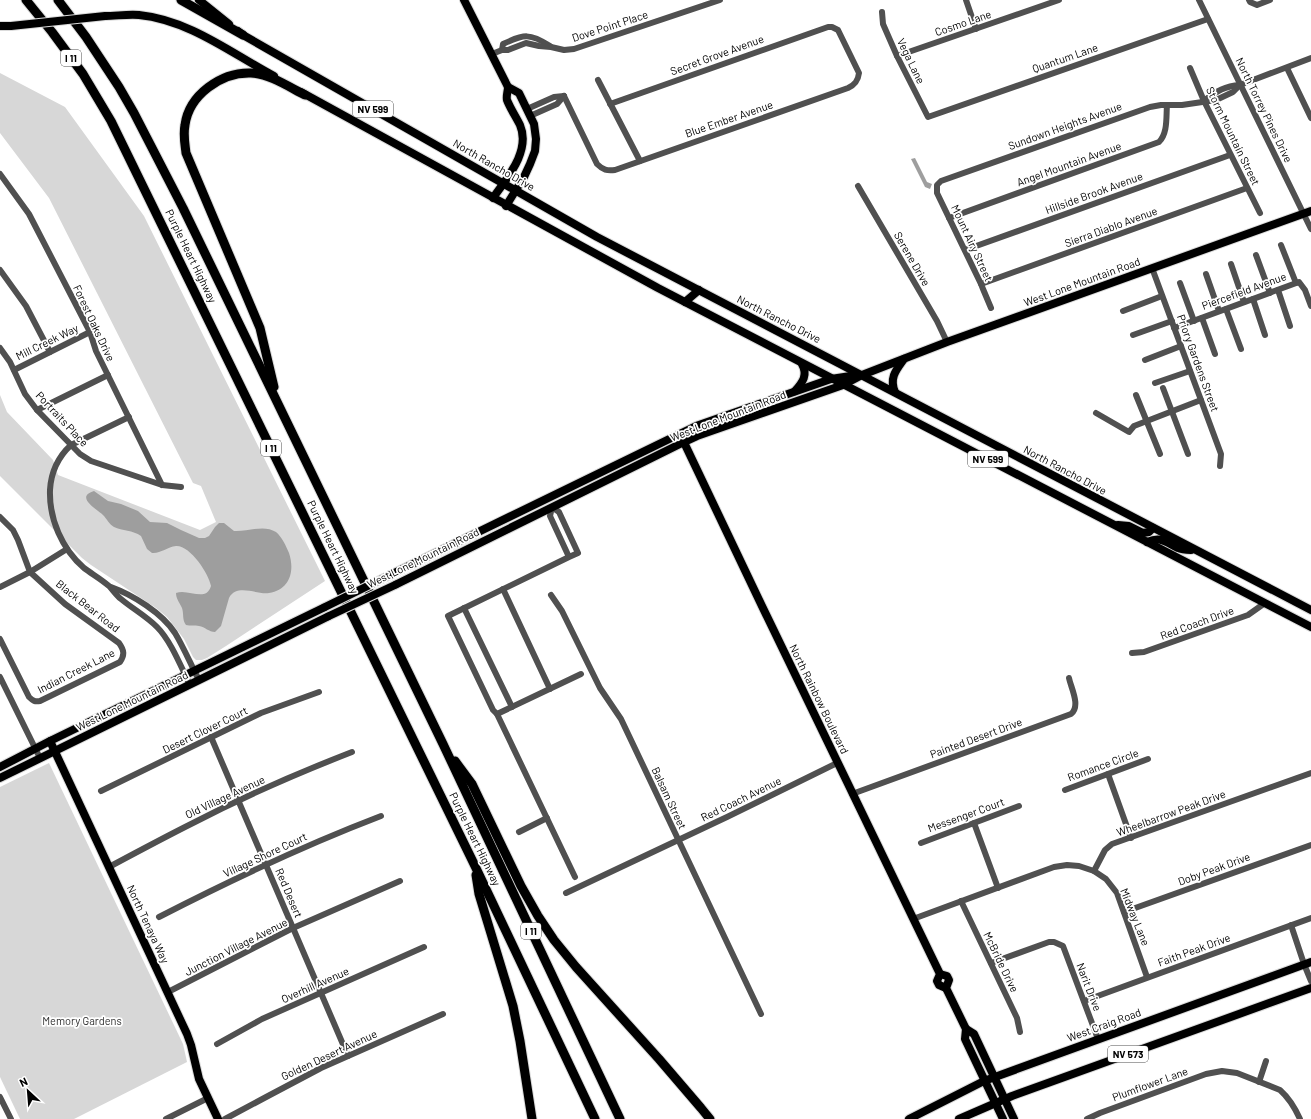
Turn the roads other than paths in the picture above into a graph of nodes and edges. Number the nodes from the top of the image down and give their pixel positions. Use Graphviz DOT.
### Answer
graph roads {
  1 [pos="26,0"];
  2 [pos="58,0"];
  3 [pos="63,0"];
  4 [pos="181,0"];
  5 [pos="199,0"];
  6 [pos="464,0"];
  7 [pos="720,0"];
  8 [pos="966,0"];
  9 [pos="1059,0"];
  10 [pos="1199,0"];
  11 [pos="1249,0"];
  12 [pos="1270,0"];
  13 [pos="1040,3"];
  14 [pos="882,12"];
  15 [pos="70,14"];
  16 [pos="1208,19"];
  17 [pos="0,26"];
  18 [pos="832,27"];
  19 [pos="976,29"];
  20 [pos="243,35"];
  21 [pos="492,54"];
  22 [pos="896,56"];
  23 [pos="1311,58"];
  24 [pos="1190,68"];
  25 [pos="1287,68"];
  26 [pos="598,80"];
  27 [pos="1240,85"];
  28 [pos="508,87"];
  29 [pos="305,95"];
  30 [pos="1204,101"];
  31 [pos="610,104"];
  32 [pos="1167,105"];
  33 [pos="529,113"];
  34 [pos="928,117"];
  35 [pos="1311,118"];
  36 [pos="1230,155"];
  37 [pos="640,161"];
  38 [pos="0,174"];
  39 [pos="503,183"];
  40 [pos="858,186"];
  41 [pos="938,186"];
  42 [pos="1247,188"];
  43 [pos="516,190"];
  44 [pos="493,198"];
  45 [pos="506,206"];
  46 [pos="1260,213"];
  47 [pos="1307,213"];
  48 [pos="949,218"];
  49 [pos="1311,229"];
  50 [pos="1281,245"];
  51 [pos="965,250"];
  52 [pos="1256,255"];
  53 [pos="1231,264"];
  54 [pos="1152,268"];
  55 [pos="0,270"];
  56 [pos="1206,274"];
  57 [pos="1180,283"];
  58 [pos="1297,283"];
  59 [pos="981,284"];
  60 [pos="699,290"];
  61 [pos="1278,290"];
  62 [pos="1270,293"];
  63 [pos="1162,296"];
  64 [pos="1253,299"];
  65 [pos="685,302"];
  66 [pos="1244,302"];
  67 [pos="1311,306"];
  68 [pos="992,308"];
  69 [pos="1226,309"];
  70 [pos="1123,311"];
  71 [pos="1219,311"];
  72 [pos="1202,318"];
  73 [pos="1172,321"];
  74 [pos="1194,321"];
  75 [pos="1290,326"];
  76 [pos="1174,328"];
  77 [pos="90,332"];
  78 [pos="1133,335"];
  79 [pos="1265,335"];
  80 [pos="947,342"];
  81 [pos="1181,346"];
  82 [pos="0,348"];
  83 [pos="1241,349"];
  84 [pos="50,352"];
  85 [pos="1215,354"];
  86 [pos="904,359"];
  87 [pos="1144,360"];
  88 [pos="802,364"];
  89 [pos="14,370"];
  90 [pos="1190,371"];
  91 [pos="108,375"];
  92 [pos="862,375"];
  93 [pos="830,378"];
  94 [pos="1155,383"];
  95 [pos="843,385"];
  96 [pos="1163,388"];
  97 [pos="796,391"];
  98 [pos="895,392"];
  99 [pos="1136,395"];
  100 [pos="1201,400"];
  101 [pos="278,404"];
  102 [pos="37,410"];
  103 [pos="1173,411"];
  104 [pos="1096,413"];
  105 [pos="129,416"];
  106 [pos="1147,421"];
  107 [pos="680,434"];
  108 [pos="684,442"];
  109 [pos="71,445"];
  110 [pos="644,451"];
  111 [pos="1160,454"];
  112 [pos="1188,454"];
  113 [pos="632,457"];
  114 [pos="648,460"];
  115 [pos="635,466"];
  116 [pos="1220,466"];
  117 [pos="595,475"];
  118 [pos="603,482"];
  119 [pos="162,485"];
  120 [pos="595,486"];
  121 [pos="181,487"];
  122 [pos="566,489"];
  123 [pos="547,498"];
  124 [pos="570,498"];
  125 [pos="552,507"];
  126 [pos="0,517"];
  127 [pos="1114,524"];
  128 [pos="1152,528"];
  129 [pos="1147,542"];
  130 [pos="67,549"];
  131 [pos="1198,551"];
  132 [pos="569,557"];
  133 [pos="30,572"];
  134 [pos="110,586"];
  135 [pos="0,587"];
  136 [pos="503,589"];
  137 [pos="551,595"];
  138 [pos="1265,603"];
  139 [pos="464,608"];
  140 [pos="1311,610"];
  141 [pos="1311,627"];
  142 [pos="0,639"];
  143 [pos="124,653"];
  144 [pos="1132,653"];
  145 [pos="194,671"];
  146 [pos="580,674"];
  147 [pos="185,675"];
  148 [pos="0,678"];
  149 [pos="1069,678"];
  150 [pos="199,680"];
  151 [pos="190,685"];
  152 [pos="550,689"];
  153 [pos="319,692"];
  154 [pos="512,707"];
  155 [pos="497,714"];
  156 [pos="211,738"];
  157 [pos="50,741"];
  158 [pos="443,744"];
  159 [pos="36,749"];
  160 [pos="55,751"];
  161 [pos="352,752"];
  162 [pos="40,758"];
  163 [pos="1148,759"];
  164 [pos="837,763"];
  165 [pos="0,767"];
  166 [pos="1311,773"];
  167 [pos="1108,774"];
  168 [pos="0,778"];
  169 [pos="102,790"];
  170 [pos="1065,790"];
  171 [pos="852,794"];
  172 [pos="238,801"];
  173 [pos="1019,806"];
  174 [pos="381,816"];
  175 [pos="548,818"];
  176 [pos="974,823"];
  177 [pos="519,832"];
  178 [pos="1131,838"];
  179 [pos="678,840"];
  180 [pos="921,842"];
  181 [pos="1311,845"];
  182 [pos="266,866"];
  183 [pos="475,866"];
  184 [pos="109,867"];
  185 [pos="1094,871"];
  186 [pos="576,876"];
  187 [pos="400,881"];
  188 [pos="998,888"];
  189 [pos="566,893"];
  190 [pos="961,901"];
  191 [pos="1124,912"];
  192 [pos="159,917"];
  193 [pos="1311,918"];
  194 [pos="913,919"];
  195 [pos="1291,925"];
  196 [pos="293,928"];
  197 [pos="424,947"];
  198 [pos="991,963"];
  199 [pos="1308,963"];
  200 [pos="1147,977"];
  201 [pos="1311,981"];
  202 [pos="1311,988"];
  203 [pos="168,992"];
  204 [pos="321,993"];
  205 [pos="1084,1001"];
  206 [pos="443,1014"];
  207 [pos="760,1014"];
  208 [pos="966,1029"];
  209 [pos="1020,1032"];
  210 [pos="1098,1039"];
  211 [pos="217,1044"];
  212 [pos="348,1056"];
  213 [pos="1266,1061"];
  214 [pos="994,1077"];
  215 [pos="984,1081"];
  216 [pos="1259,1082"];
  217 [pos="0,1097"];
  218 [pos="208,1098"];
  219 [pos="1005,1099"];
  220 [pos="995,1103"];
  221 [pos="11,1119"];
  222 [pos="166,1119"];
  223 [pos="218,1119"];
  224 [pos="226,1119"];
  225 [pos="532,1119"];
  226 [pos="595,1119"];
  227 [pos="620,1119"];
  228 [pos="710,1119"];
  229 [pos="909,1119"];
  230 [pos="959,1119"];
  231 [pos="1003,1119"];
  232 [pos="1014,1119"];
  233 [pos="1087,1119"];
  234 [pos="1300,1119"];
  1 -- 183 [label="highway, Purple Heart Highway / I 11"];
  2 -- 15 [label="highway, Purple Heart Highway / I 11"];
  3 -- 15 [label="highway"];
  4 -- 20 [label="highway"];
  5 -- 20 [label="main road, North Rancho Drive"];
  6 -- 21 [label="main road"];
  7 -- 21 [label="street, Dove Point Place"];
  8 -- 19 [label="street"];
  9 -- 13 [label="street, Cosmo Lane"];
  10 -- 16 [label="street, North Torrey Pines Drive"];
  11 -- 12 [label="street"];
  13 -- 19 [label="street, Cosmo Lane"];
  14 -- 22 [label="street, Vega Lane"];
  15 -- 101 [label="highway, Purple Heart Highway / I 11"];
  16 -- 27 [label="street, North Torrey Pines Drive"];
  16 -- 34 [label="street, Quantum Lane"];
  17 -- 29 [label="main road, bridge"];
  18 -- 31 [label="street, Secret Grove Avenue"];
  18 -- 37 [label="street, Blue Ember Avenue"];
  19 -- 22 [label="street, Cosmo Lane"];
  20 -- 39 [label="main road, North Rancho Drive / NV 599"];
  21 -- 28 [label="main road"];
  22 -- 34 [label="street, Vega Lane"];
  23 -- 25 [label="street, Sundown Heights Avenue"];
  24 -- 30 [label="street, Storm Mountain Street"];
  25 -- 27 [label="street, Sundown Heights Avenue"];
  25 -- 35 [label="street"];
  26 -- 31 [label="street"];
  27 -- 30 [label="street, Sundown Heights Avenue"];
  27 -- 47 [label="street, North Torrey Pines Drive"];
  28 -- 33 [label="main road"];
  28 -- 39 [label="main road"];
  29 -- 44 [label="main road, NV 599"];
  29 -- 101 [label="highway"];
  30 -- 32 [label="street, Sundown Heights Avenue"];
  30 -- 36 [label="street, Storm Mountain Street"];
  31 -- 37 [label="street"];
  32 -- 41 [label="street, Sundown Heights Avenue"];
  32 -- 48 [label="street, Angel Mountain Avenue"];
  33 -- 37 [label="street, Blue Ember Avenue"];
  33 -- 43 [label="main road"];
  36 -- 42 [label="street, Storm Mountain Street"];
  36 -- 51 [label="street, Hillside Brook Avenue"];
  38 -- 77 [label="street, Forest Oaks Drive"];
  39 -- 43 [label="main road, North Rancho Drive / NV 599"];
  39 -- 44 [label="main road"];
  40 -- 80 [label="street, Serene Drive"];
  41 -- 48 [label="street, Mount Airy Street"];
  42 -- 46 [label="street, Storm Mountain Street"];
  42 -- 59 [label="street, Sierra Diablo Avenue"];
  43 -- 45 [label="main road"];
  43 -- 60 [label="main road, North Rancho Drive / NV 599"];
  44 -- 45 [label="main road, NV 599"];
  45 -- 65 [label="main road, NV 599"];
  47 -- 49 [label="street, North Torrey Pines Drive"];
  47 -- 54 [label="main road, West Lone Mountain Road"];
  48 -- 51 [label="street, Mount Airy Street"];
  50 -- 58 [label="street"];
  51 -- 59 [label="street, Mount Airy Street"];
  52 -- 62 [label="street"];
  53 -- 66 [label="street"];
  54 -- 63 [label="street, Priory Gardens Street"];
  54 -- 80 [label="main road, West Lone Mountain Road"];
  55 -- 84 [label="street"];
  56 -- 71 [label="street"];
  57 -- 74 [label="street"];
  58 -- 61 [label="street, Piercefield Avenue"];
  58 -- 67 [label="street"];
  59 -- 68 [label="street, Mount Airy Street"];
  60 -- 65 [label="main road"];
  60 -- 92 [label="main road, North Rancho Drive / NV 599"];
  61 -- 62 [label="street, Piercefield Avenue"];
  61 -- 75 [label="street"];
  62 -- 64 [label="street, Piercefield Avenue"];
  63 -- 70 [label="street"];
  63 -- 73 [label="street, Priory Gardens Street"];
  64 -- 66 [label="street, Piercefield Avenue"];
  64 -- 79 [label="street"];
  65 -- 88 [label="main road, NV 599"];
  66 -- 69 [label="street, Piercefield Avenue"];
  69 -- 71 [label="street, Piercefield Avenue"];
  69 -- 83 [label="street"];
  71 -- 72 [label="street, Piercefield Avenue"];
  72 -- 74 [label="street, Piercefield Avenue"];
  72 -- 85 [label="street"];
  73 -- 76 [label="street, Priory Gardens Street"];
  73 -- 78 [label="street"];
  74 -- 76 [label="street, Piercefield Avenue"];
  76 -- 81 [label="street, Priory Gardens Street"];
  77 -- 84 [label="street, Mill Creek Way"];
  77 -- 91 [label="street, Forest Oaks Drive"];
  80 -- 86 [label="main road, West Lone Mountain Road"];
  81 -- 87 [label="street"];
  81 -- 90 [label="street, Priory Gardens Street"];
  82 -- 89 [label="street, Portraits Place"];
  84 -- 89 [label="street, Mill Creek Way"];
  86 -- 92 [label="main road, West Lone Mountain Road"];
  86 -- 98 [label="main road"];
  88 -- 93 [label="main road, NV 599"];
  88 -- 97 [label="main road"];
  89 -- 102 [label="street, Portraits Place"];
  90 -- 94 [label="street"];
  90 -- 100 [label="street, Priory Gardens Street"];
  91 -- 102 [label="street"];
  91 -- 105 [label="street, Forest Oaks Drive"];
  92 -- 93 [label="main road, West Lone Mountain Road"];
  92 -- 95 [label="main road, West Lone Mountain Road"];
  92 -- 98 [label="main road, North Rancho Drive / NV 599"];
  93 -- 95 [label="main road, NV 599"];
  93 -- 97 [label="main road, West Lone Mountain Road"];
  95 -- 108 [label="main road, West Lone Mountain Road"];
  95 -- 127 [label="main road, NV 599"];
  96 -- 103 [label="street"];
  97 -- 107 [label="main road, West Lone Mountain Road"];
  98 -- 128 [label="main road, North Rancho Drive / NV 599"];
  99 -- 106 [label="street"];
  100 -- 103 [label="street"];
  100 -- 116 [label="street, Priory Gardens Street"];
  101 -- 158 [label="highway, Purple Heart Highway / I 11"];
  102 -- 109 [label="street, Portraits Place"];
  103 -- 106 [label="street"];
  103 -- 112 [label="street"];
  104 -- 106 [label="street"];
  105 -- 109 [label="street"];
  105 -- 119 [label="street, Forest Oaks Drive"];
  106 -- 111 [label="street"];
  107 -- 108 [label="main road, North Rainbow Boulevard"];
  107 -- 110 [label="main road, West Lone Mountain Road"];
  108 -- 114 [label="main road, West Lone Mountain Road"];
  108 -- 164 [label="main road, North Rainbow Boulevard"];
  109 -- 119 [label="street, Portraits Place"];
  109 -- 130 [label="street"];
  110 -- 113 [label="main road, West Lone Mountain Road"];
  110 -- 114 [label="main road"];
  113 -- 115 [label="main road"];
  113 -- 117 [label="main road, West Lone Mountain Road"];
  114 -- 115 [label="main road, West Lone Mountain Road"];
  115 -- 118 [label="main road, West Lone Mountain Road"];
  117 -- 118 [label="main road"];
  117 -- 120 [label="main road"];
  117 -- 122 [label="main road, West Lone Mountain Road"];
  118 -- 120 [label="main road, West Lone Mountain Road"];
  119 -- 121 [label="street, Portraits Place"];
  120 -- 124 [label="main road, West Lone Mountain Road"];
  122 -- 123 [label="main road, West Lone Mountain Road"];
  122 -- 124 [label="main road"];
  123 -- 125 [label="main road"];
  123 -- 145 [label="main road, West Lone Mountain Road, bridge"];
  124 -- 125 [label="main road, West Lone Mountain Road"];
  125 -- 132 [label="street"];
  125 -- 132 [label="street"];
  125 -- 150 [label="main road, West Lone Mountain Road, bridge"];
  126 -- 133 [label="street, Black Bear Road"];
  127 -- 128 [label="main road"];
  127 -- 129 [label="main road, NV 599"];
  128 -- 131 [label="main road, North Rancho Drive / NV 599"];
  129 -- 131 [label="main road"];
  129 -- 138 [label="main road, NV 599"];
  130 -- 133 [label="street"];
  130 -- 134 [label="street"];
  131 -- 140 [label="main road, North Rancho Drive / NV 599"];
  132 -- 136 [label="street"];
  133 -- 135 [label="street"];
  133 -- 143 [label="street, Black Bear Road"];
  134 -- 145 [label="street"];
  134 -- 147 [label="street"];
  136 -- 139 [label="street"];
  136 -- 152 [label="street"];
  137 -- 179 [label="street, Balsam Street"];
  138 -- 141 [label="main road, NV 599"];
  138 -- 144 [label="street, Red Coach Drive"];
  139 -- 154 [label="street"];
  139 -- 155 [label="street"];
  142 -- 143 [label="street, Indian Creek Lane"];
  145 -- 147 [label="main road, West Lone Mountain Road"];
  145 -- 150 [label="street"];
  146 -- 152 [label="street"];
  147 -- 151 [label="street"];
  147 -- 157 [label="main road, West Lone Mountain Road"];
  148 -- 159 [label="street"];
  149 -- 171 [label="street, Painted Desert Drive"];
  150 -- 151 [label="main road, West Lone Mountain Road"];
  151 -- 160 [label="main road, West Lone Mountain Road"];
  152 -- 154 [label="street"];
  153 -- 156 [label="street, Desert Clover Court"];
  154 -- 155 [label="street"];
  155 -- 175 [label="street"];
  156 -- 169 [label="street, Desert Clover Court"];
  156 -- 172 [label="street, Red Desert"];
  157 -- 159 [label="main road, West Lone Mountain Road"];
  157 -- 160 [label="main road, North Tenaya Way"];
  158 -- 227 [label="highway, Purple Heart Highway / I 11"];
  158 -- 228 [label="highway"];
  159 -- 162 [label="street"];
  159 -- 165 [label="main road, West Lone Mountain Road"];
  160 -- 162 [label="main road, West Lone Mountain Road"];
  160 -- 184 [label="main road, North Tenaya Way"];
  161 -- 172 [label="street, Old Village Avenue"];
  162 -- 168 [label="main road, West Lone Mountain Road"];
  163 -- 167 [label="street, Romance Circle"];
  164 -- 171 [label="main road, North Rainbow Boulevard"];
  164 -- 179 [label="street, Red Coach Avenue"];
  166 -- 178 [label="street, Wheelbarrow Peak Drive"];
  167 -- 170 [label="street, Romance Circle"];
  167 -- 178 [label="street"];
  171 -- 194 [label="main road, North Rainbow Boulevard"];
  172 -- 182 [label="street, Red Desert"];
  172 -- 184 [label="street, Old Village Avenue"];
  173 -- 176 [label="street, Messenger Court"];
  174 -- 182 [label="street, Village Shore Court"];
  175 -- 177 [label="street"];
  175 -- 186 [label="street"];
  176 -- 180 [label="street, Messenger Court"];
  176 -- 188 [label="street"];
  178 -- 185 [label="street, Wheelbarrow Peak Drive"];
  179 -- 189 [label="street, Red Coach Avenue"];
  179 -- 207 [label="street, Balsam Street"];
  181 -- 191 [label="street, Doby Peak Drive"];
  182 -- 192 [label="street, Village Shore Court"];
  182 -- 196 [label="street, Red Desert"];
  183 -- 225 [label="highway"];
  183 -- 226 [label="highway, Purple Heart Highway / I 11"];
  184 -- 203 [label="main road, North Tenaya Way"];
  185 -- 188 [label="street"];
  185 -- 191 [label="street, Midway Lane"];
  187 -- 196 [label="street, Junction Village Avenue"];
  188 -- 190 [label="street"];
  190 -- 194 [label="street"];
  190 -- 198 [label="street, McBride Drive"];
  191 -- 200 [label="street, Midway Lane"];
  193 -- 195 [label="street, Faith Peak Drive"];
  194 -- 208 [label="main road, North Rainbow Boulevard"];
  195 -- 199 [label="street"];
  195 -- 200 [label="street, Faith Peak Drive"];
  196 -- 203 [label="street, Junction Village Avenue"];
  196 -- 204 [label="street, Red Desert"];
  197 -- 204 [label="street, Overhill Avenue"];
  198 -- 205 [label="street, Narit Drive"];
  198 -- 209 [label="street, McBride Drive"];
  199 -- 201 [label="street"];
  199 -- 210 [label="main road, West Craig Road / NV 573"];
  200 -- 205 [label="street, Faith Peak Drive"];
  202 -- 219 [label="main road, NV 573"];
  203 -- 218 [label="main road, North Tenaya Way"];
  204 -- 211 [label="street, Overhill Avenue"];
  204 -- 212 [label="street, Red Desert"];
  205 -- 210 [label="street, Narit Drive"];
  206 -- 212 [label="street, Golden Desert Avenue"];
  208 -- 214 [label="main road, North Rainbow Boulevard"];
  208 -- 215 [label="main road, North Rainbow Boulevard"];
  210 -- 214 [label="main road, West Craig Road / NV 573"];
  212 -- 224 [label="street, Golden Desert Avenue"];
  213 -- 216 [label="street"];
  214 -- 215 [label="main road, West Craig Road / NV 573"];
  214 -- 219 [label="main road, North Rainbow Boulevard"];
  215 -- 220 [label="main road, North Rainbow Boulevard"];
  215 -- 229 [label="main road, West Craig Road / NV 573"];
  216 -- 233 [label="street, Plumflower Lane"];
  216 -- 234 [label="street"];
  217 -- 221 [label="street"];
  218 -- 222 [label="street"];
  218 -- 223 [label="main road, North Tenaya Way"];
  219 -- 220 [label="main road, NV 573"];
  219 -- 232 [label="main road, North Rainbow Boulevard"];
  220 -- 230 [label="main road, NV 573"];
  220 -- 231 [label="main road, North Rainbow Boulevard"];
}
